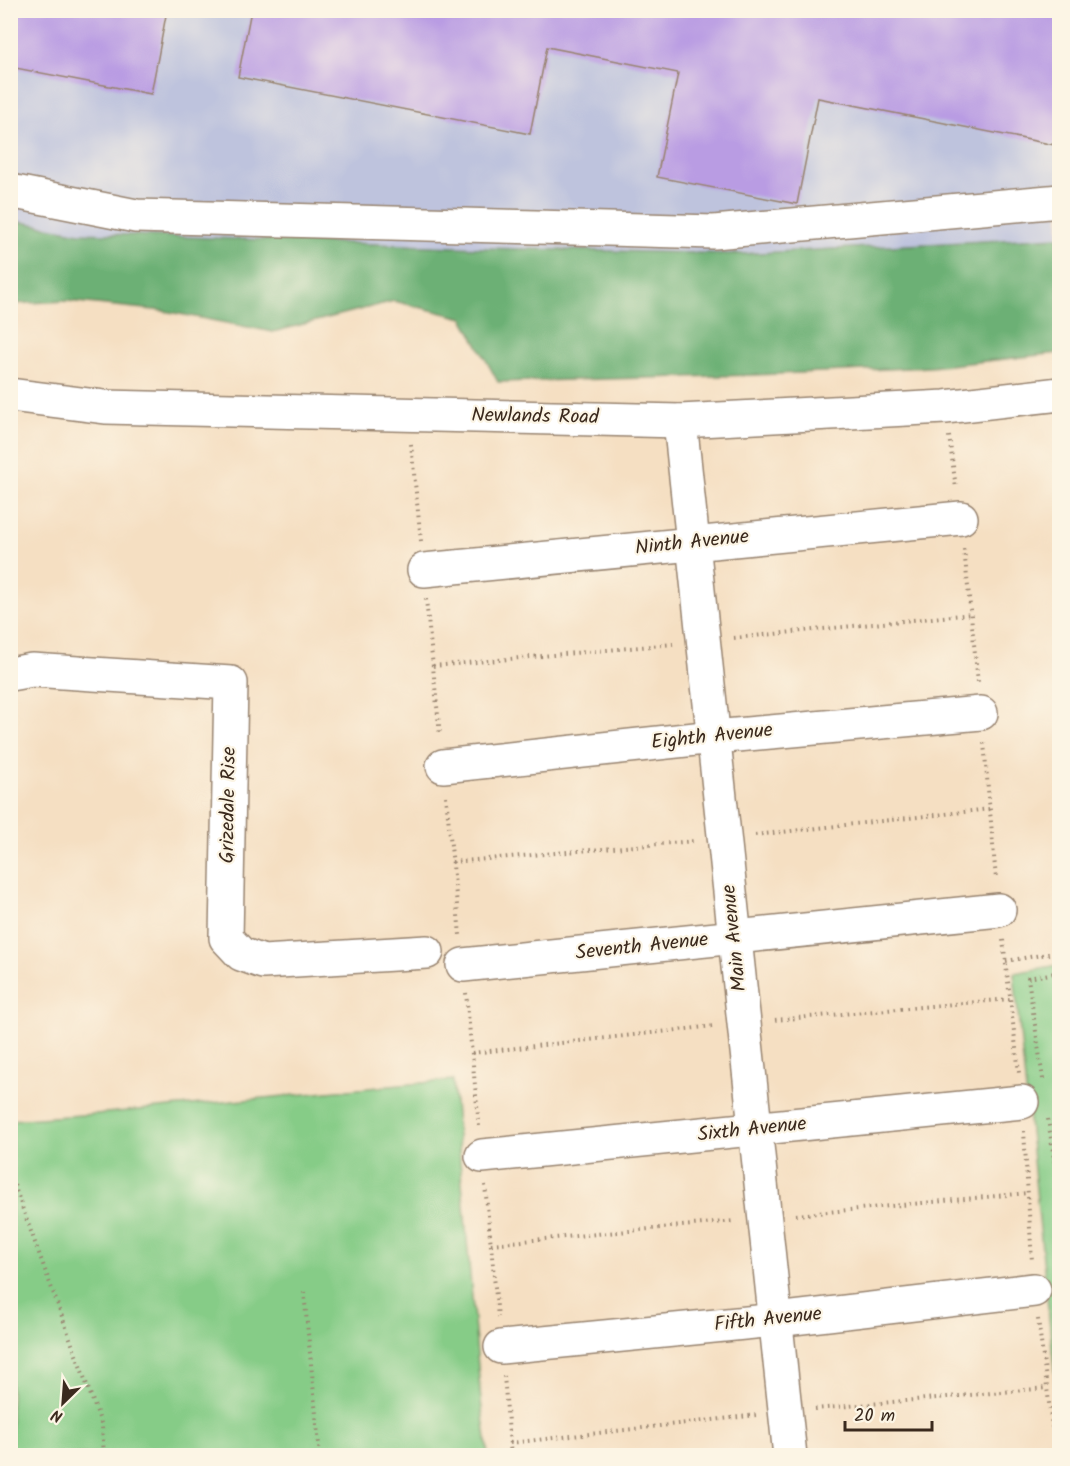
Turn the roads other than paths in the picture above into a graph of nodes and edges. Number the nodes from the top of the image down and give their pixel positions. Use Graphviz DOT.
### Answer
graph roads {
  1 [pos="10,191"];
  2 [pos="1059,201"];
  3 [pos="1059,394"];
  4 [pos="10,395"];
  5 [pos="680,421"];
  6 [pos="961,518"];
  7 [pos="693,543"];
  8 [pos="424,570"];
  9 [pos="10,674"];
  10 [pos="981,713"];
  11 [pos="714,736"];
  12 [pos="443,766"];
  13 [pos="999,910"];
  14 [pos="735,937"];
  15 [pos="427,952"];
  16 [pos="463,965"];
  17 [pos="1038,1100"];
  18 [pos="756,1130"];
  19 [pos="482,1156"];
  20 [pos="1034,1290"];
  21 [pos="776,1320"];
  22 [pos="501,1347"];
  23 [pos="790,1455"];
  1 -- 2 [label="street"];
  3 -- 5 [label="street, Newlands Road"];
  4 -- 5 [label="street, Newlands Road"];
  5 -- 7 [label="street, Main Avenue"];
  6 -- 7 [label="street, Ninth Avenue"];
  7 -- 8 [label="street, Ninth Avenue"];
  7 -- 11 [label="street, Main Avenue"];
  9 -- 15 [label="street, Grizedale Rise"];
  10 -- 11 [label="street, Eighth Avenue"];
  11 -- 12 [label="street, Eighth Avenue"];
  11 -- 14 [label="street, Main Avenue"];
  13 -- 14 [label="street, Seventh Avenue"];
  14 -- 16 [label="street, Seventh Avenue"];
  14 -- 18 [label="street, Main Avenue"];
  17 -- 18 [label="street, Sixth Avenue"];
  18 -- 19 [label="street, Sixth Avenue"];
  18 -- 21 [label="street, Main Avenue"];
  20 -- 21 [label="street, Fifth Avenue"];
  21 -- 22 [label="street, Fifth Avenue"];
  21 -- 23 [label="street, Main Avenue"];
}
